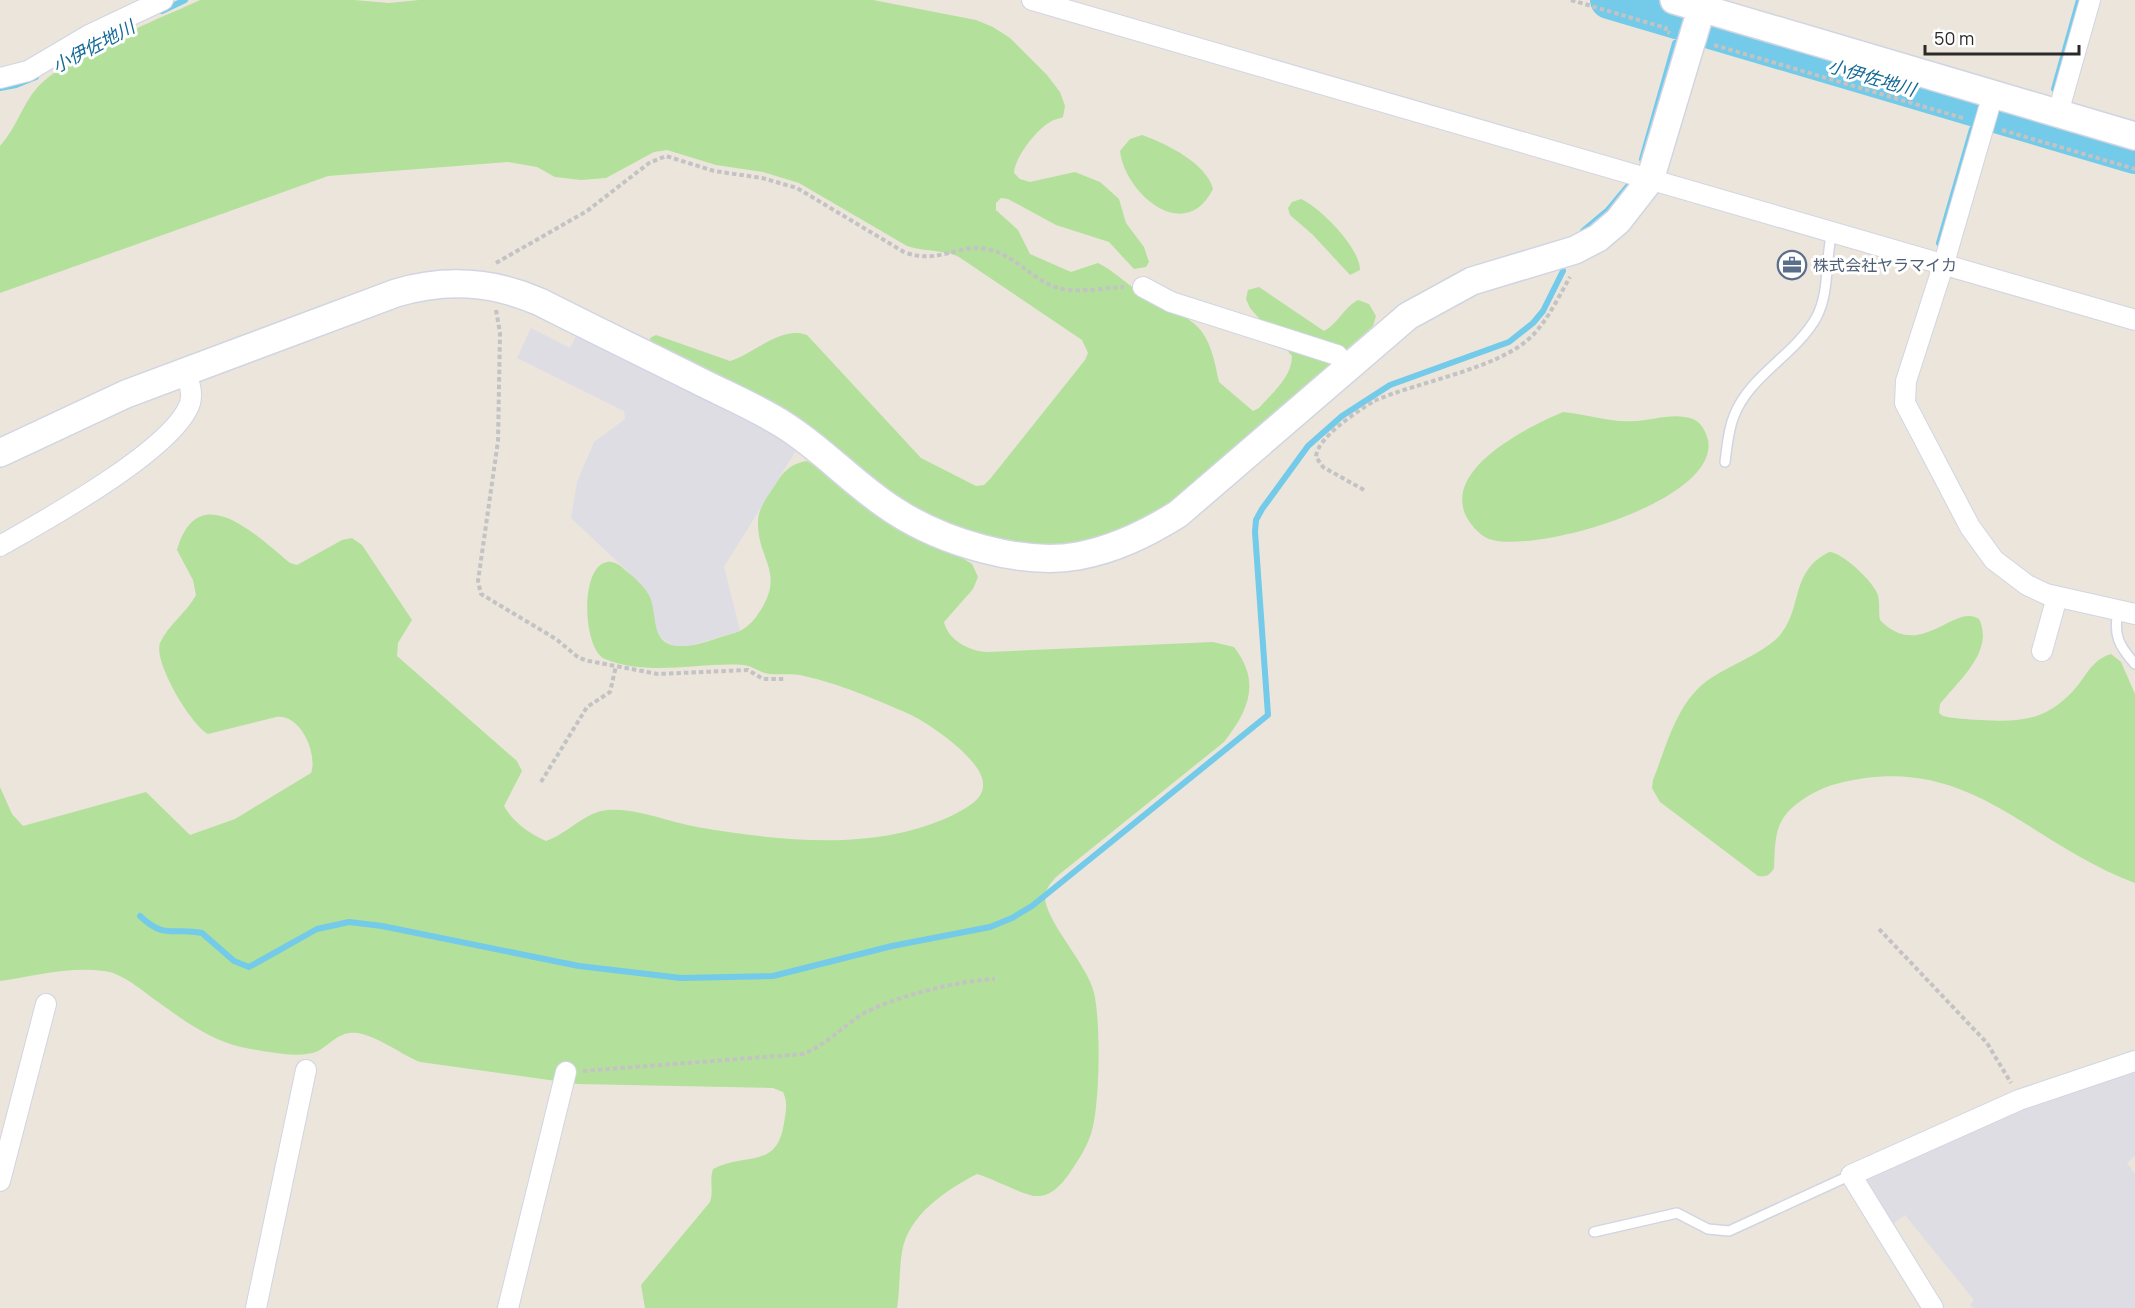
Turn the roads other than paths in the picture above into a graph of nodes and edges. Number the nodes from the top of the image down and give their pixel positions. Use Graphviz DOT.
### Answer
graph roads {
  1 [pos="163,0"];
  2 [pos="1032,0"];
  3 [pos="1674,0"];
  4 [pos="2090,0"];
  5 [pos="1697,24"];
  6 [pos="0,78"];
  7 [pos="1988,110"];
  8 [pos="2058,113"];
  9 [pos="2135,136"];
  10 [pos="1650,180"];
  11 [pos="1832,232"];
  12 [pos="1944,263"];
  13 [pos="1143,286"];
  14 [pos="2135,320"];
  15 [pos="1348,367"];
  16 [pos="185,371"];
  17 [pos="0,453"];
  18 [pos="1725,462"];
  19 [pos="0,546"];
  20 [pos="2057,597"];
  21 [pos="2127,612"];
  22 [pos="2042,651"];
  23 [pos="2135,664"];
  24 [pos="46,1004"];
  25 [pos="2135,1061"];
  26 [pos="306,1070"];
  27 [pos="566,1072"];
  28 [pos="1851,1175"];
  29 [pos="0,1181"];
  30 [pos="1594,1232"];
  31 [pos="256,1308"];
  32 [pos="508,1308"];
  33 [pos="1933,1308"];
  1 -- 6 [label="street"];
  2 -- 10 [label="street"];
  3 -- 5 [label="street"];
  4 -- 8 [label="street"];
  5 -- 7 [label="street"];
  5 -- 10 [label="street"];
  7 -- 8 [label="street"];
  7 -- 12 [label="street"];
  8 -- 9 [label="street"];
  10 -- 11 [label="street"];
  10 -- 15 [label="street"];
  11 -- 12 [label="street"];
  11 -- 18 [label="lane"];
  12 -- 14 [label="street"];
  12 -- 20 [label="street"];
  13 -- 15 [label="street"];
  15 -- 16 [label="street"];
  16 -- 17 [label="street"];
  16 -- 19 [label="street"];
  20 -- 21 [label="street"];
  20 -- 22 [label="street"];
  21 -- 23 [label="lane"];
  24 -- 29 [label="street"];
  25 -- 28 [label="street"];
  26 -- 31 [label="street"];
  27 -- 32 [label="street"];
  28 -- 30 [label="lane"];
  28 -- 33 [label="street"];
}
